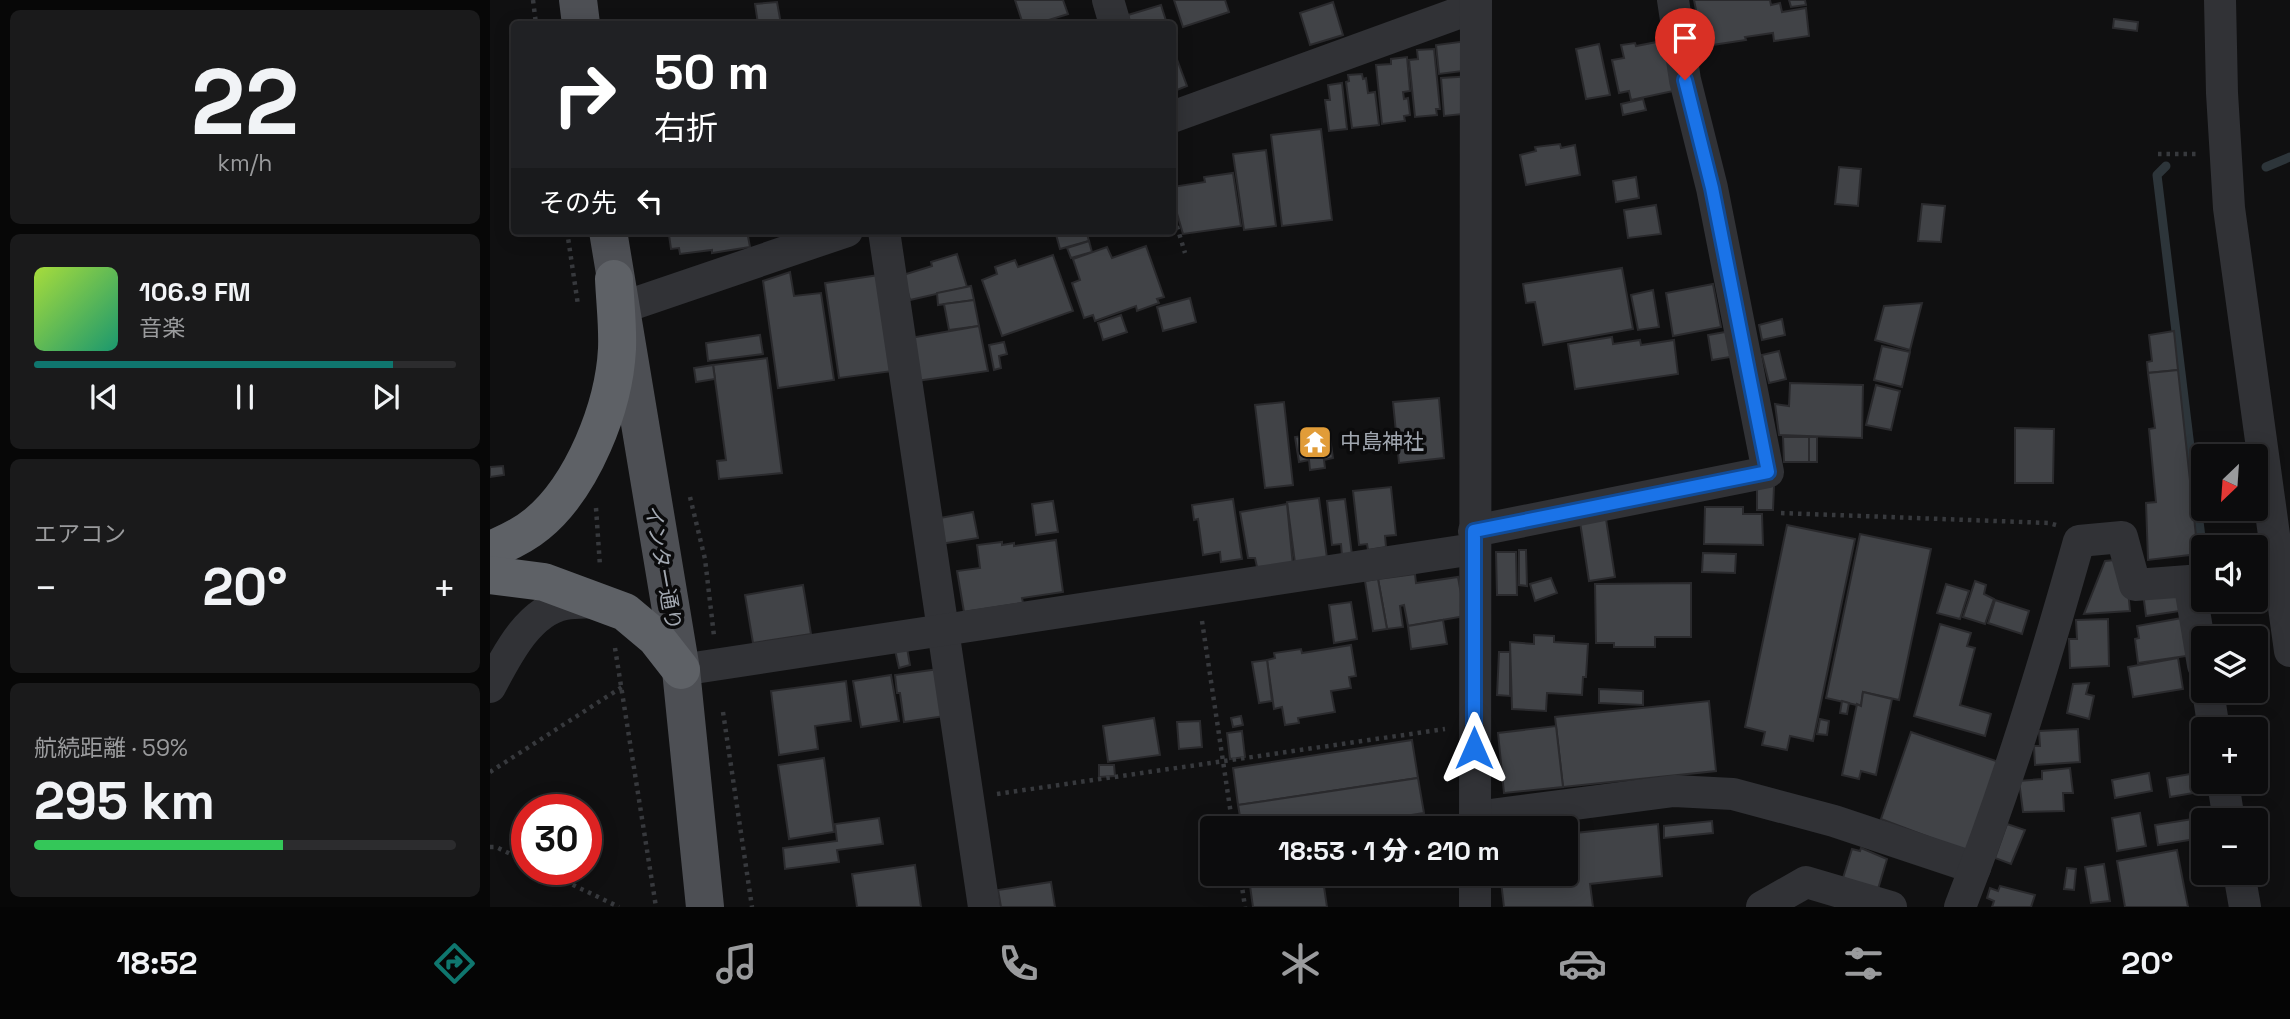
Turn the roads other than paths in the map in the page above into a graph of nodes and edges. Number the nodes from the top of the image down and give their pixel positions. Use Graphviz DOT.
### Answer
graph roads {
  1 [pos="578,0"];
  2 [pos="1108,0"];
  3 [pos="1674,0"];
  4 [pos="2220,0"];
  5 [pos="1476,3"];
  6 [pos="581,21"];
  7 [pos="1114,21"];
  8 [pos="1176,116"];
  9 [pos="609,235"];
  10 [pos="832,235"];
  11 [pos="885,235"];
  12 [pos="617,294"];
  13 [pos="1474,540"];
  14 [pos="490,550"];
  15 [pos="490,575"];
  16 [pos="600,584"];
  17 [pos="2197,626"];
  18 [pos="943,631"];
  19 [pos="2290,652"];
  20 [pos="681,670"];
  21 [pos="490,687"];
  22 [pos="1475,816"];
  23 [pos="1519,816"];
  24 [pos="1975,868"];
  25 [pos="2241,885"];
  26 [pos="1475,886"];
  27 [pos="705,907"];
  28 [pos="984,907"];
  29 [pos="1475,907"];
  30 [pos="1762,907"];
  31 [pos="1891,907"];
  32 [pos="1960,907"];
  33 [pos="2245,907"];
  1 -- 6 [label="main road"];
  2 -- 7 [label="street"];
  3 -- 13 [label="street"];
  4 -- 19 [label="street"];
  5 -- 8 [label="street"];
  5 -- 13 [label="street"];
  9 -- 12 [label="main road, インター通り"];
  10 -- 12 [label="street"];
  11 -- 18 [label="street"];
  12 -- 14 [label="highway"];
  12 -- 20 [label="main road, インター通り"];
  13 -- 18 [label="street"];
  13 -- 22 [label="street"];
  15 -- 16 [label="highway"];
  16 -- 20 [label="highway"];
  16 -- 21 [label="street"];
  17 -- 24 [label="street"];
  18 -- 20 [label="street"];
  18 -- 28 [label="street"];
  20 -- 27 [label="main road, インター通り"];
  23 -- 24 [label="street"];
  24 -- 32 [label="street"];
  25 -- 33 [label="street"];
  26 -- 29 [label="street"];
  30 -- 31 [label="street"];
}
